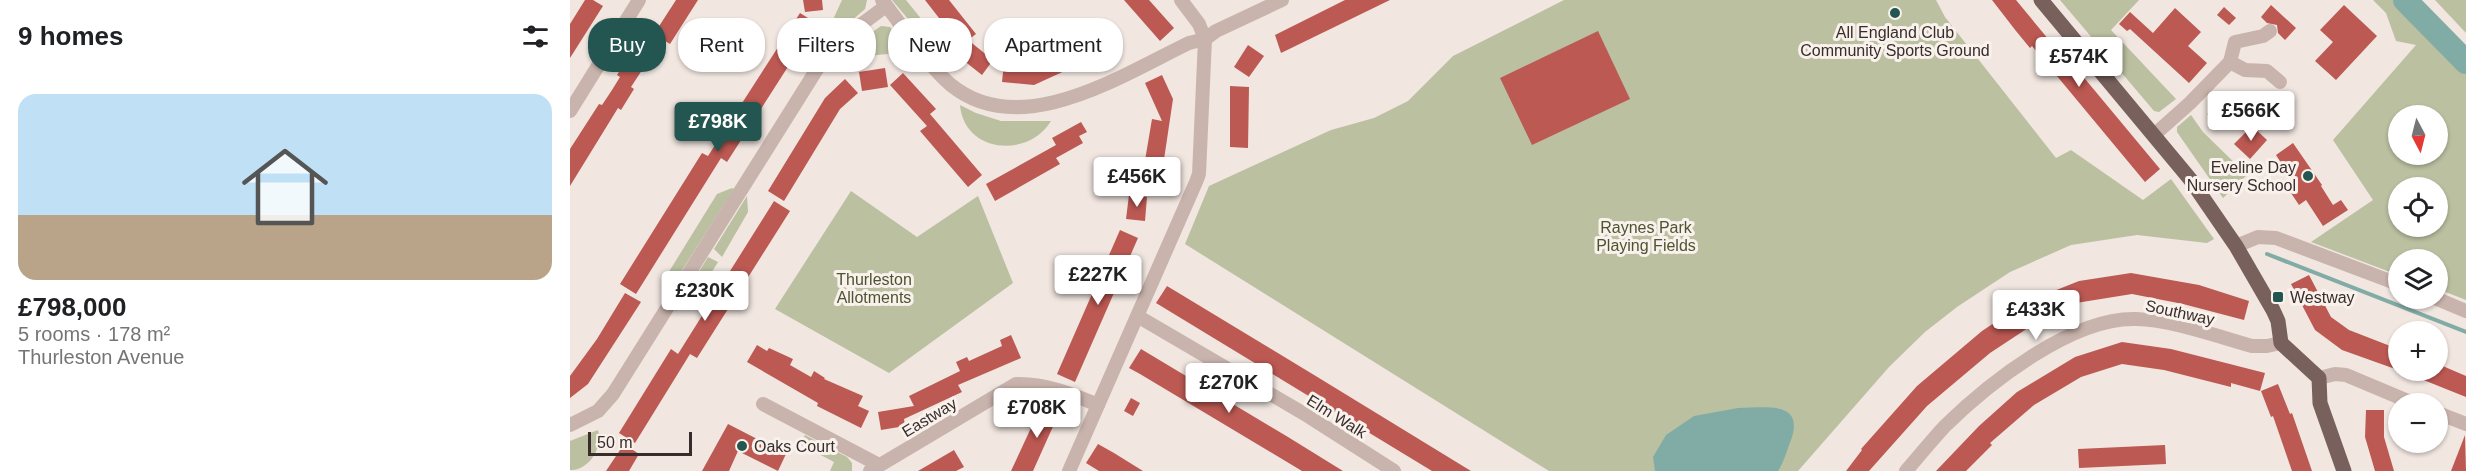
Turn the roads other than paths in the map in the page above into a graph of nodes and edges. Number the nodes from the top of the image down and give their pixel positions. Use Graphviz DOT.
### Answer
graph roads {
  1 [pos="639,0"];
  2 [pos="1181,0"];
  3 [pos="1282,0"];
  4 [pos="2041,0"];
  5 [pos="884,3"];
  6 [pos="2270,31"];
  7 [pos="1205,39"];
  8 [pos="2230,62"];
  9 [pos="2280,82"];
  10 [pos="570,111"];
  11 [pos="2154,135"];
  12 [pos="2236,246"];
  13 [pos="2388,280"];
  14 [pos="2448,303"];
  15 [pos="2466,310"];
  16 [pos="1138,317"];
  17 [pos="2281,343"];
  18 [pos="2319,378"];
  19 [pos="2389,393"];
  20 [pos="763,404"];
  21 [pos="1098,405"];
  22 [pos="2448,416"];
  23 [pos="2466,424"];
  24 [pos="570,425"];
  25 [pos="874,468"];
  26 [pos="1070,471"];
  27 [pos="1394,471"];
  28 [pos="1906,471"];
  29 [pos="2344,471"];
  1 -- 10 [label="street"];
  2 -- 7 [label="street"];
  3 -- 7 [label="street"];
  4 -- 11 [label="main road"];
  5 -- 7 [label="street"];
  5 -- 24 [label="street"];
  6 -- 8 [label="street"];
  7 -- 16 [label="street"];
  8 -- 9 [label="street"];
  8 -- 11 [label="street"];
  11 -- 12 [label="main road"];
  12 -- 13 [label="street"];
  12 -- 17 [label="main road"];
  14 -- 15 [label="street"];
  16 -- 21 [label="street"];
  16 -- 27 [label="street, Elm Walk"];
  17 -- 18 [label="main road"];
  17 -- 28 [label="street, Southway"];
  18 -- 19 [label="street"];
  18 -- 29 [label="main road"];
  20 -- 25 [label="street, Eastway"];
  21 -- 25 [label="street, Eastway"];
  21 -- 26 [label="street"];
  22 -- 23 [label="street"];
}
